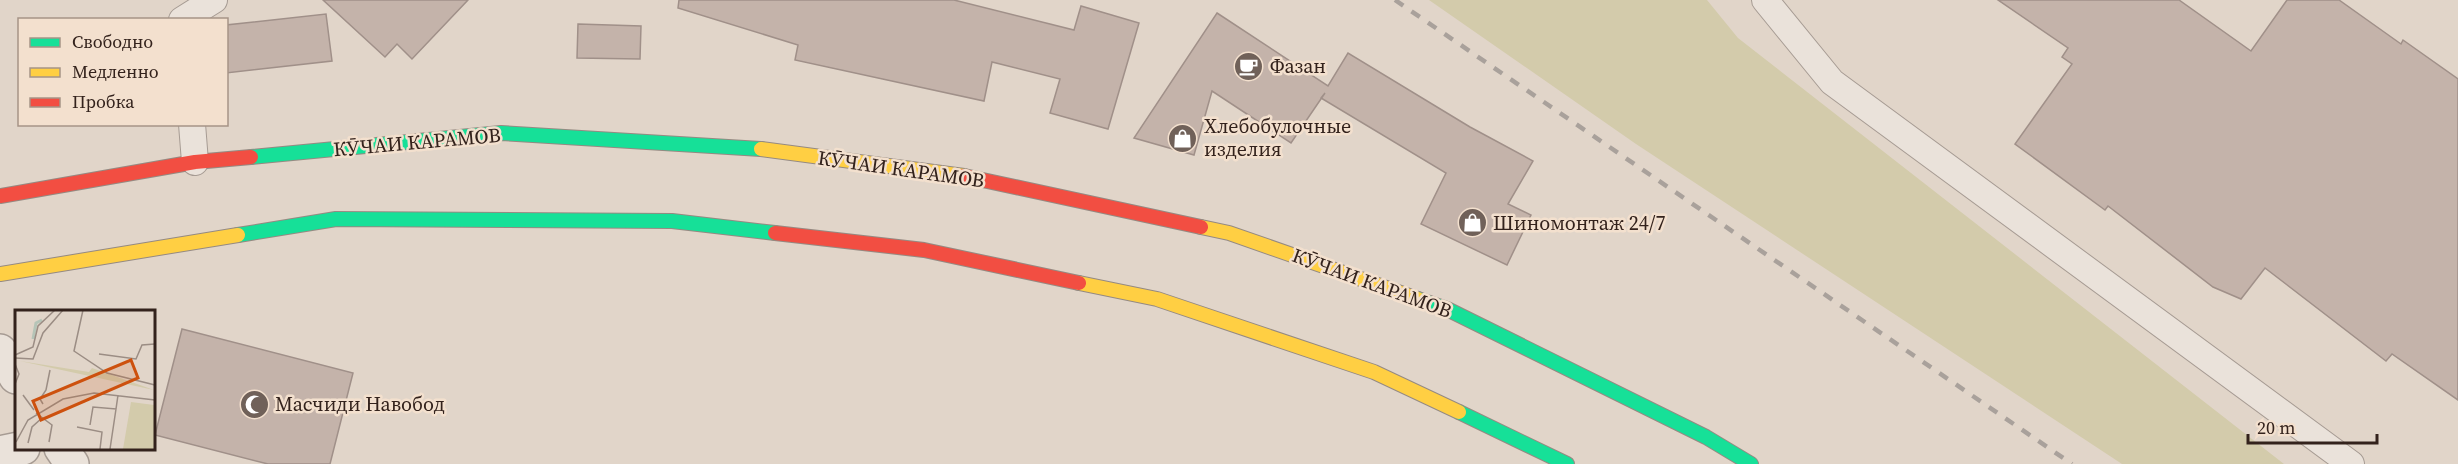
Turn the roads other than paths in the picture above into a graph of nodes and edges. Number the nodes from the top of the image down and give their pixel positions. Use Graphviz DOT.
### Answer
graph roads {
  1 [pos="214,0"];
  2 [pos="1765,0"];
  3 [pos="185,18"];
  4 [pos="192,126"];
  5 [pos="195,162"];
  6 [pos="0,196"];
  7 [pos="0,274"];
  8 [pos="0,351"];
  9 [pos="15,375"];
  10 [pos="15,449"];
  11 [pos="62,449"];
  12 [pos="0,453"];
  13 [pos="72,464"];
  14 [pos="1567,464"];
  15 [pos="1751,464"];
  16 [pos="2351,464"];
  1 -- 3 [label="lane"];
  2 -- 16 [label="lane"];
  4 -- 5 [label="lane"];
  5 -- 6 [label="main road, КӮЧАИ КАРАМОВ"];
  5 -- 15 [label="main road, КӮЧАИ КАРАМОВ"];
  7 -- 14 [label="main road"];
  8 -- 9 [label="street"];
  10 -- 12 [label="street"];
  11 -- 13 [label="street"];
}
